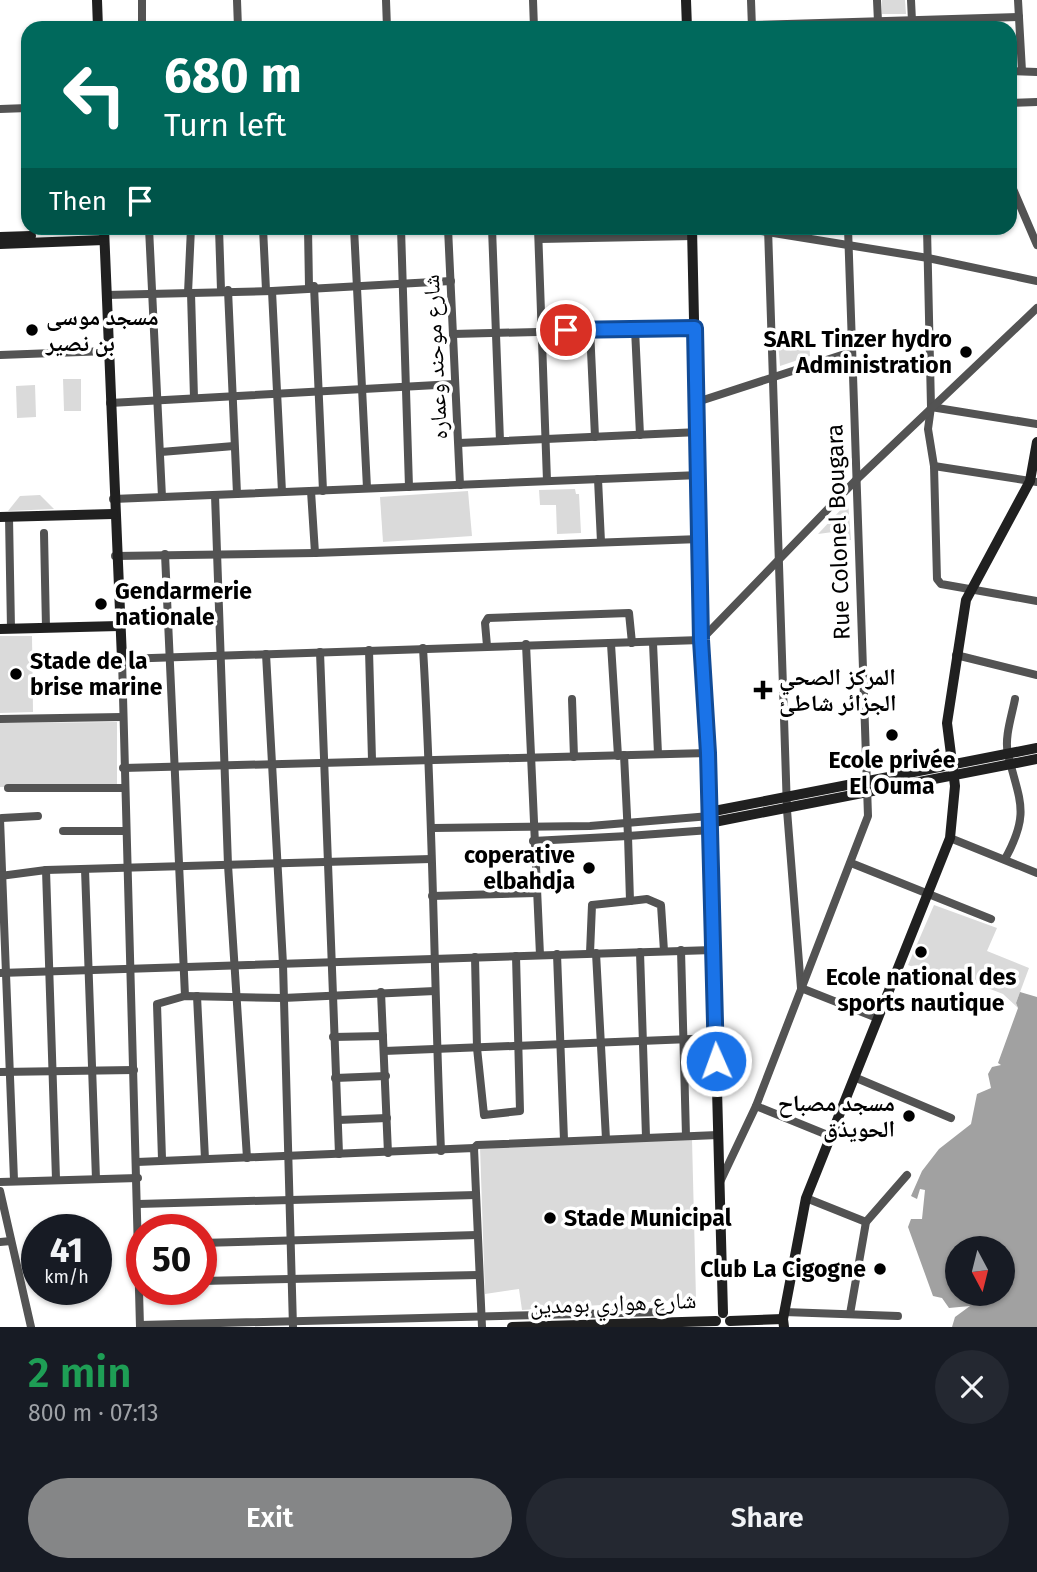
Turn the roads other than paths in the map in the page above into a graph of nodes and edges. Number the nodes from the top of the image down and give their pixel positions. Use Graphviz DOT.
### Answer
graph roads {
  1 [pos="97,0"];
  2 [pos="142,0"];
  3 [pos="237,0"];
  4 [pos="386,0"];
  5 [pos="533,0"];
  6 [pos="686,0"];
  7 [pos="751,0"];
  8 [pos="877,0"];
  9 [pos="911,0"];
  10 [pos="1018,0"];
  11 [pos="1019,18"];
  12 [pos="98,21"];
  13 [pos="142,21"];
  14 [pos="238,21"];
  15 [pos="387,21"];
  16 [pos="534,21"];
  17 [pos="687,21"];
  18 [pos="752,21"];
  19 [pos="877,21"];
  20 [pos="912,21"];
  21 [pos="993,21"];
  22 [pos="1017,71"];
  23 [pos="1022,71"];
  24 [pos="1037,72"];
  25 [pos="1037,102"];
  26 [pos="1017,103"];
  27 [pos="21,108"];
  28 [pos="0,109"];
  29 [pos="1017,198"];
  30 [pos="69,235"];
  31 [pos="94,235"];
  32 [pos="104,235"];
  33 [pos="149,235"];
  34 [pos="191,235"];
  35 [pos="220,235"];
  36 [pos="264,235"];
  37 [pos="308,235"];
  38 [pos="354,235"];
  39 [pos="401,235"];
  40 [pos="448,235"];
  41 [pos="492,235"];
  42 [pos="539,235"];
  43 [pos="583,235"];
  44 [pos="605,235"];
  45 [pos="693,235"];
  46 [pos="768,235"];
  47 [pos="795,235"];
  48 [pos="848,235"];
  49 [pos="928,235"];
  50 [pos="0,237"];
  51 [pos="583,238"];
  52 [pos="539,239"];
  53 [pos="0,244"];
  54 [pos="849,245"];
  55 [pos="1037,245"];
  56 [pos="928,258"];
  57 [pos="451,281"];
  58 [pos="1037,281"];
  59 [pos="402,283"];
  60 [pos="357,285"];
  61 [pos="312,287"];
  62 [pos="224,290"];
  63 [pos="269,290"];
  64 [pos="151,293"];
  65 [pos="190,293"];
  66 [pos="106,295"];
  67 [pos="1037,308"];
  68 [pos="695,328"];
  69 [pos="590,329"];
  70 [pos="635,329"];
  71 [pos="542,331"];
  72 [pos="495,333"];
  73 [pos="453,334"];
  74 [pos="108,351"];
  75 [pos="851,352"];
  76 [pos="0,355"];
  77 [pos="774,379"];
  78 [pos="455,384"];
  79 [pos="407,387"];
  80 [pos="362,389"];
  81 [pos="320,391"];
  82 [pos="275,394"];
  83 [pos="234,396"];
  84 [pos="194,398"];
  85 [pos="156,400"];
  86 [pos="110,402"];
  87 [pos="697,402"];
  88 [pos="931,407"];
  89 [pos="1037,424"];
  90 [pos="699,432"];
  91 [pos="640,435"];
  92 [pos="595,438"];
  93 [pos="545,439"];
  94 [pos="500,441"];
  95 [pos="1037,442"];
  96 [pos="459,443"];
  97 [pos="234,446"];
  98 [pos="161,452"];
  99 [pos="934,466"];
  100 [pos="699,475"];
  101 [pos="598,479"];
  102 [pos="547,481"];
  103 [pos="855,481"];
  104 [pos="1034,481"];
  105 [pos="460,485"];
  106 [pos="410,487"];
  107 [pos="367,488"];
  108 [pos="311,491"];
  109 [pos="323,491"];
  110 [pos="282,492"];
  111 [pos="237,494"];
  112 [pos="215,495"];
  113 [pos="162,497"];
  114 [pos="113,499"];
  115 [pos="113,514"];
  116 [pos="4,517"];
  117 [pos="44,533"];
  118 [pos="700,539"];
  119 [pos="601,542"];
  120 [pos="216,553"];
  121 [pos="315,553"];
  122 [pos="165,554"];
  123 [pos="115,556"];
  124 [pos="779,559"];
  125 [pos="970,589"];
  126 [pos="1037,601"];
  127 [pos="119,625"];
  128 [pos="46,628"];
  129 [pos="6,629"];
  130 [pos="701,640"];
  131 [pos="632,643"];
  132 [pos="653,643"];
  133 [pos="526,644"];
  134 [pos="611,644"];
  135 [pos="487,646"];
  136 [pos="423,648"];
  137 [pos="369,650"];
  138 [pos="320,652"];
  139 [pos="266,654"];
  140 [pos="221,655"];
  141 [pos="956,655"];
  142 [pos="172,657"];
  143 [pos="122,659"];
  144 [pos="1037,675"];
  145 [pos="572,699"];
  146 [pos="1015,699"];
  147 [pos="122,717"];
  148 [pos="0,719"];
  149 [pos="1037,748"];
  150 [pos="708,753"];
  151 [pos="658,754"];
  152 [pos="621,755"];
  153 [pos="574,757"];
  154 [pos="531,759"];
  155 [pos="1010,759"];
  156 [pos="1037,759"];
  157 [pos="372,760"];
  158 [pos="323,761"];
  159 [pos="430,762"];
  160 [pos="273,763"];
  161 [pos="224,765"];
  162 [pos="174,767"];
  163 [pos="123,768"];
  164 [pos="954,769"];
  165 [pos="867,786"];
  166 [pos="8,788"];
  167 [pos="123,788"];
  168 [pos="788,804"];
  169 [pos="38,816"];
  170 [pos="1,819"];
  171 [pos="709,820"];
  172 [pos="627,823"];
  173 [pos="533,826"];
  174 [pos="433,828"];
  175 [pos="63,831"];
  176 [pos="124,831"];
  177 [pos="628,836"];
  178 [pos="950,838"];
  179 [pos="533,841"];
  180 [pos="431,859"];
  181 [pos="1005,859"];
  182 [pos="327,862"];
  183 [pos="279,863"];
  184 [pos="851,863"];
  185 [pos="228,865"];
  186 [pos="178,866"];
  187 [pos="85,869"];
  188 [pos="128,869"];
  189 [pos="46,870"];
  190 [pos="1037,873"];
  191 [pos="2,876"];
  192 [pos="536,892"];
  193 [pos="925,895"];
  194 [pos="432,896"];
  195 [pos="630,901"];
  196 [pos="991,919"];
  197 [pos="681,950"];
  198 [pos="713,950"];
  199 [pos="640,951"];
  200 [pos="664,951"];
  201 [pos="593,953"];
  202 [pos="557,954"];
  203 [pos="541,955"];
  204 [pos="516,956"];
  205 [pos="475,957"];
  206 [pos="434,959"];
  207 [pos="331,962"];
  208 [pos="283,964"];
  209 [pos="233,965"];
  210 [pos="184,967"];
  211 [pos="132,969"];
  212 [pos="87,970"];
  213 [pos="48,971"];
  214 [pos="4,973"];
  215 [pos="801,988"];
  216 [pos="435,991"];
  217 [pos="381,992"];
  218 [pos="236,995"];
  219 [pos="185,996"];
  220 [pos="197,996"];
  221 [pos="333,997"];
  222 [pos="283,998"];
  223 [pos="877,1018"];
  224 [pos="383,1036"];
  225 [pos="333,1037"];
  226 [pos="716,1038"];
  227 [pos="683,1040"];
  228 [pos="642,1041"];
  229 [pos="600,1043"];
  230 [pos="559,1044"];
  231 [pos="519,1046"];
  232 [pos="477,1048"];
  233 [pos="437,1049"];
  234 [pos="384,1051"];
  235 [pos="134,1070"];
  236 [pos="0,1072"];
  237 [pos="10,1072"];
  238 [pos="52,1072"];
  239 [pos="93,1072"];
  240 [pos="386,1076"];
  241 [pos="853,1077"];
  242 [pos="335,1078"];
  243 [pos="756,1106"];
  244 [pos="387,1118"];
  245 [pos="951,1118"];
  246 [pos="338,1120"];
  247 [pos="718,1135"];
  248 [pos="687,1136"];
  249 [pos="830,1136"];
  250 [pos="646,1137"];
  251 [pos="606,1139"];
  252 [pos="564,1140"];
  253 [pos="474,1148"];
  254 [pos="441,1151"];
  255 [pos="388,1153"];
  256 [pos="339,1154"];
  257 [pos="289,1155"];
  258 [pos="205,1158"];
  259 [pos="247,1158"];
  260 [pos="162,1159"];
  261 [pos="137,1162"];
  262 [pos="907,1175"];
  263 [pos="138,1178"];
  264 [pos="55,1179"];
  265 [pos="96,1179"];
  266 [pos="14,1180"];
  267 [pos="0,1182"];
  268 [pos="719,1184"];
  269 [pos="0,1191"];
  270 [pos="476,1195"];
  271 [pos="289,1198"];
  272 [pos="806,1198"];
  273 [pos="138,1203"];
  274 [pos="139,1214"];
  275 [pos="866,1222"];
  276 [pos="477,1235"];
  277 [pos="0,1241"];
  278 [pos="11,1241"];
  279 [pos="290,1242"];
  280 [pos="217,1243"];
  281 [pos="478,1275"];
  282 [pos="291,1278"];
  283 [pos="217,1280"];
  284 [pos="140,1305"];
  285 [pos="850,1314"];
  286 [pos="898,1316"];
  287 [pos="784,1319"];
  288 [pos="664,1322"];
  289 [pos="723,1322"];
  290 [pos="481,1323"];
  291 [pos="292,1324"];
  292 [pos="638,1325"];
  293 [pos="140,1326"];
  294 [pos="31,1327"];
  295 [pos="512,1327"];
  1 -- 12 [label="main road"];
  2 -- 13 [label="street"];
  3 -- 14 [label="street"];
  4 -- 15 [label="street"];
  5 -- 16 [label="street"];
  6 -- 17 [label="main road"];
  7 -- 18 [label="street"];
  8 -- 19 [label="street"];
  9 -- 20 [label="street"];
  10 -- 11 [label="street"];
  11 -- 21 [label="street"];
  11 -- 23 [label="street"];
  22 -- 23 [label="street"];
  23 -- 24 [label="street"];
  25 -- 26 [label="street"];
  27 -- 28 [label="street"];
  29 -- 55 [label="street"];
  30 -- 50 [label="main road"];
  31 -- 53 [label="main road"];
  32 -- 66 [label="main road"];
  33 -- 64 [label="street"];
  34 -- 65 [label="street"];
  35 -- 62 [label="street"];
  36 -- 63 [label="street"];
  37 -- 61 [label="street"];
  38 -- 60 [label="street"];
  39 -- 59 [label="street"];
  40 -- 57 [label="street, شارع موحند وعماره"];
  41 -- 72 [label="street"];
  42 -- 52 [label="street"];
  43 -- 51 [label="street"];
  44 -- 51 [label="street"];
  45 -- 68 [label="main road"];
  46 -- 77 [label="street"];
  47 -- 54 [label="street"];
  48 -- 54 [label="street, Rue Colonel Bougara"];
  49 -- 56 [label="street"];
  51 -- 52 [label="street"];
  52 -- 71 [label="street"];
  54 -- 56 [label="street"];
  54 -- 75 [label="street, Rue Colonel Bougara"];
  56 -- 58 [label="street"];
  56 -- 88 [label="street"];
  57 -- 59 [label="street"];
  57 -- 73 [label="street, شارع موحند وعماره"];
  59 -- 60 [label="street"];
  59 -- 79 [label="street"];
  60 -- 61 [label="street"];
  60 -- 80 [label="street"];
  61 -- 63 [label="street"];
  61 -- 81 [label="street"];
  62 -- 63 [label="street"];
  62 -- 65 [label="street"];
  62 -- 83 [label="street"];
  63 -- 82 [label="street"];
  64 -- 65 [label="street"];
  64 -- 66 [label="street"];
  64 -- 85 [label="street"];
  65 -- 84 [label="street"];
  66 -- 74 [label="main road"];
  67 -- 88 [label="street"];
  68 -- 70 [label="street"];
  68 -- 87 [label="main road"];
  69 -- 70 [label="street"];
  69 -- 71 [label="street"];
  69 -- 92 [label="street"];
  70 -- 91 [label="street"];
  71 -- 72 [label="street"];
  71 -- 93 [label="street"];
  72 -- 73 [label="street"];
  72 -- 94 [label="street"];
  73 -- 78 [label="street, شارع موحند وعماره"];
  74 -- 76 [label="street"];
  74 -- 86 [label="main road"];
  75 -- 77 [label="street"];
  75 -- 103 [label="street, Rue Colonel Bougara"];
  77 -- 87 [label="street"];
  77 -- 124 [label="street"];
  78 -- 79 [label="street"];
  78 -- 96 [label="street, شارع موحند وعماره"];
  79 -- 80 [label="street"];
  79 -- 106 [label="street"];
  80 -- 81 [label="street"];
  80 -- 107 [label="street"];
  81 -- 82 [label="street"];
  81 -- 109 [label="street"];
  82 -- 83 [label="street"];
  82 -- 110 [label="street"];
  83 -- 84 [label="street"];
  83 -- 97 [label="street"];
  84 -- 85 [label="street"];
  85 -- 86 [label="street"];
  85 -- 98 [label="street"];
  86 -- 114 [label="main road"];
  87 -- 90 [label="main road"];
  88 -- 89 [label="street"];
  88 -- 99 [label="street"];
  88 -- 103 [label="street"];
  90 -- 91 [label="street"];
  90 -- 100 [label="main road"];
  91 -- 92 [label="street"];
  92 -- 93 [label="street"];
  93 -- 94 [label="street"];
  93 -- 102 [label="street"];
  94 -- 96 [label="street"];
  95 -- 104 [label="main road"];
  96 -- 105 [label="street, شارع موحند وعماره"];
  97 -- 98 [label="street"];
  97 -- 111 [label="street"];
  98 -- 113 [label="street"];
  99 -- 104 [label="street"];
  99 -- 125 [label="street"];
  100 -- 101 [label="street"];
  100 -- 118 [label="main road"];
  101 -- 102 [label="street"];
  101 -- 119 [label="street"];
  102 -- 105 [label="street"];
  103 -- 124 [label="street"];
  103 -- 165 [label="street, Rue Colonel Bougara"];
  104 -- 125 [label="main road"];
  105 -- 106 [label="street"];
  106 -- 107 [label="street"];
  107 -- 109 [label="street"];
  108 -- 109 [label="street"];
  108 -- 110 [label="street"];
  108 -- 121 [label="street"];
  110 -- 111 [label="street"];
  111 -- 112 [label="street"];
  112 -- 113 [label="street"];
  112 -- 120 [label="street"];
  113 -- 114 [label="street"];
  114 -- 115 [label="main road"];
  115 -- 116 [label="main road"];
  115 -- 123 [label="main road"];
  116 -- 129 [label="street"];
  117 -- 128 [label="street"];
  118 -- 119 [label="street"];
  118 -- 130 [label="main road"];
  119 -- 121 [label="street"];
  120 -- 121 [label="street"];
  120 -- 122 [label="street"];
  120 -- 140 [label="street"];
  122 -- 123 [label="street"];
  122 -- 142 [label="street"];
  123 -- 127 [label="main road"];
  124 -- 130 [label="street"];
  124 -- 168 [label="street"];
  125 -- 126 [label="street"];
  125 -- 141 [label="main road"];
  127 -- 128 [label="main road"];
  127 -- 143 [label="main road"];
  128 -- 129 [label="main road"];
  130 -- 132 [label="street"];
  130 -- 150 [label="main road"];
  131 -- 132 [label="street"];
  131 -- 134 [label="street"];
  131 -- 135 [label="street"];
  132 -- 151 [label="street"];
  133 -- 134 [label="street"];
  133 -- 135 [label="street"];
  133 -- 154 [label="street"];
  134 -- 152 [label="street"];
  135 -- 136 [label="street"];
  136 -- 137 [label="street"];
  136 -- 159 [label="street"];
  137 -- 138 [label="street"];
  137 -- 157 [label="street"];
  138 -- 139 [label="street"];
  138 -- 158 [label="street"];
  139 -- 140 [label="street"];
  139 -- 160 [label="street"];
  140 -- 142 [label="street"];
  140 -- 161 [label="street"];
  141 -- 144 [label="street"];
  141 -- 164 [label="main road"];
  142 -- 143 [label="street"];
  142 -- 162 [label="street"];
  143 -- 147 [label="street"];
  145 -- 153 [label="street"];
  146 -- 155 [label="street"];
  147 -- 148 [label="street"];
  147 -- 163 [label="street"];
  149 -- 155 [label="main road"];
  150 -- 151 [label="street"];
  150 -- 171 [label="main road"];
  151 -- 152 [label="street"];
  152 -- 153 [label="street"];
  152 -- 172 [label="street"];
  153 -- 154 [label="street"];
  154 -- 159 [label="street"];
  154 -- 173 [label="street"];
  155 -- 156 [label="main road"];
  155 -- 164 [label="main road"];
  155 -- 181 [label="street"];
  157 -- 158 [label="street"];
  157 -- 159 [label="street"];
  158 -- 160 [label="street"];
  158 -- 182 [label="street"];
  159 -- 174 [label="street"];
  160 -- 161 [label="street"];
  160 -- 183 [label="street"];
  161 -- 162 [label="street"];
  161 -- 185 [label="street"];
  162 -- 163 [label="street"];
  162 -- 186 [label="street"];
  163 -- 167 [label="street"];
  164 -- 165 [label="main road"];
  164 -- 178 [label="main road"];
  165 -- 168 [label="main road"];
  165 -- 184 [label="street, Rue Colonel Bougara"];
  166 -- 167 [label="street"];
  167 -- 176 [label="street"];
  168 -- 171 [label="main road"];
  168 -- 215 [label="street"];
  169 -- 170 [label="street"];
  170 -- 191 [label="street"];
  171 -- 172 [label="street"];
  171 -- 177 [label="street"];
  171 -- 198 [label="main road"];
  172 -- 173 [label="street"];
  172 -- 177 [label="street"];
  173 -- 174 [label="street"];
  173 -- 179 [label="street"];
  174 -- 180 [label="street"];
  175 -- 176 [label="street"];
  176 -- 188 [label="street"];
  177 -- 179 [label="street"];
  177 -- 195 [label="street"];
  178 -- 181 [label="street"];
  178 -- 193 [label="main road"];
  179 -- 192 [label="street"];
  180 -- 182 [label="street"];
  180 -- 194 [label="street"];
  181 -- 190 [label="street"];
  182 -- 183 [label="street"];
  182 -- 207 [label="street"];
  183 -- 185 [label="street"];
  183 -- 208 [label="street"];
  184 -- 193 [label="street"];
  184 -- 215 [label="street, Rue Colonel Bougara"];
  185 -- 186 [label="street"];
  185 -- 209 [label="street"];
  186 -- 188 [label="street"];
  186 -- 210 [label="street"];
  187 -- 188 [label="street"];
  187 -- 189 [label="street"];
  187 -- 212 [label="street"];
  188 -- 211 [label="street"];
  189 -- 191 [label="street"];
  189 -- 213 [label="street"];
  191 -- 214 [label="street"];
  192 -- 194 [label="street"];
  192 -- 203 [label="street"];
  193 -- 196 [label="street"];
  193 -- 223 [label="main road"];
  194 -- 206 [label="street"];
  195 -- 200 [label="street"];
  195 -- 201 [label="street"];
  197 -- 198 [label="street"];
  197 -- 200 [label="street"];
  197 -- 227 [label="street"];
  198 -- 226 [label="main road"];
  199 -- 200 [label="street"];
  199 -- 201 [label="street"];
  199 -- 228 [label="street"];
  201 -- 202 [label="street"];
  201 -- 229 [label="street"];
  202 -- 203 [label="street"];
  202 -- 230 [label="street"];
  203 -- 204 [label="street"];
  204 -- 205 [label="street"];
  204 -- 231 [label="street"];
  205 -- 206 [label="street"];
  205 -- 232 [label="street"];
  206 -- 207 [label="street"];
  206 -- 216 [label="street"];
  207 -- 208 [label="street"];
  207 -- 221 [label="street"];
  208 -- 209 [label="street"];
  208 -- 222 [label="street"];
  209 -- 210 [label="street"];
  209 -- 218 [label="street"];
  210 -- 211 [label="street"];
  210 -- 219 [label="street"];
  211 -- 212 [label="street"];
  211 -- 235 [label="street"];
  212 -- 213 [label="street"];
  212 -- 239 [label="street"];
  213 -- 214 [label="street"];
  213 -- 238 [label="street"];
  214 -- 237 [label="street"];
  215 -- 223 [label="street"];
  215 -- 243 [label="street, Rue Colonel Bougara"];
  216 -- 217 [label="street"];
  216 -- 233 [label="street"];
  217 -- 221 [label="street"];
  217 -- 224 [label="street"];
  218 -- 220 [label="street"];
  218 -- 222 [label="street"];
  218 -- 259 [label="street"];
  219 -- 220 [label="street"];
  219 -- 260 [label="street"];
  220 -- 258 [label="street"];
  221 -- 222 [label="street"];
  221 -- 225 [label="street"];
  222 -- 257 [label="street"];
  223 -- 241 [label="main road"];
  224 -- 225 [label="street"];
  224 -- 234 [label="street"];
  225 -- 242 [label="street"];
  226 -- 227 [label="street"];
  226 -- 247 [label="main road"];
  227 -- 228 [label="street"];
  227 -- 248 [label="street"];
  228 -- 229 [label="street"];
  228 -- 250 [label="street"];
  229 -- 230 [label="street"];
  229 -- 251 [label="street"];
  230 -- 231 [label="street"];
  230 -- 252 [label="street"];
  231 -- 232 [label="street"];
  231 -- 232 [label="street"];
  232 -- 233 [label="street"];
  233 -- 234 [label="street"];
  233 -- 254 [label="street"];
  234 -- 240 [label="street"];
  235 -- 239 [label="street"];
  235 -- 261 [label="street"];
  236 -- 237 [label="street"];
  237 -- 238 [label="street"];
  237 -- 266 [label="street"];
  238 -- 239 [label="street"];
  238 -- 264 [label="street"];
  239 -- 265 [label="street"];
  240 -- 242 [label="street"];
  240 -- 244 [label="street"];
  241 -- 245 [label="street"];
  241 -- 249 [label="main road"];
  242 -- 246 [label="street"];
  243 -- 249 [label="street"];
  243 -- 268 [label="street, Rue Colonel Bougara"];
  244 -- 246 [label="street"];
  244 -- 255 [label="street"];
  246 -- 256 [label="street"];
  247 -- 248 [label="street"];
  247 -- 268 [label="main road"];
  248 -- 250 [label="street"];
  249 -- 272 [label="main road"];
  250 -- 251 [label="street"];
  251 -- 252 [label="street"];
  252 -- 253 [label="street"];
  253 -- 254 [label="street"];
  253 -- 270 [label="street"];
  254 -- 255 [label="street"];
  255 -- 256 [label="street"];
  256 -- 257 [label="street"];
  257 -- 259 [label="street"];
  257 -- 271 [label="street"];
  258 -- 259 [label="street"];
  258 -- 260 [label="street"];
  260 -- 261 [label="street"];
  261 -- 263 [label="street"];
  262 -- 275 [label="street"];
  263 -- 265 [label="street"];
  263 -- 273 [label="street"];
  264 -- 265 [label="street"];
  264 -- 266 [label="street"];
  266 -- 267 [label="street"];
  268 -- 289 [label="main road"];
  269 -- 278 [label="street"];
  270 -- 271 [label="street"];
  270 -- 276 [label="street"];
  271 -- 273 [label="street"];
  271 -- 279 [label="street"];
  272 -- 275 [label="street"];
  272 -- 287 [label="main road"];
  273 -- 274 [label="street"];
  275 -- 285 [label="street"];
  276 -- 279 [label="street"];
  276 -- 281 [label="street"];
  277 -- 278 [label="street"];
  278 -- 294 [label="street"];
  279 -- 280 [label="street"];
  279 -- 282 [label="street"];
  281 -- 282 [label="street"];
  281 -- 290 [label="street"];
  282 -- 283 [label="street"];
  282 -- 291 [label="street"];
  284 -- 293 [label="street"];
  285 -- 286 [label="street"];
  285 -- 287 [label="street"];
  287 -- 289 [label="main road, شارع هواري بومدين"];
  288 -- 289 [label="main road, شارع هواري بومدين"];
  288 -- 290 [label="street"];
  288 -- 292 [label="main road, شارع هواري بومدين"];
  290 -- 291 [label="street"];
  291 -- 293 [label="street"];
  292 -- 295 [label="main road, شارع هواري بومدين"];
}
